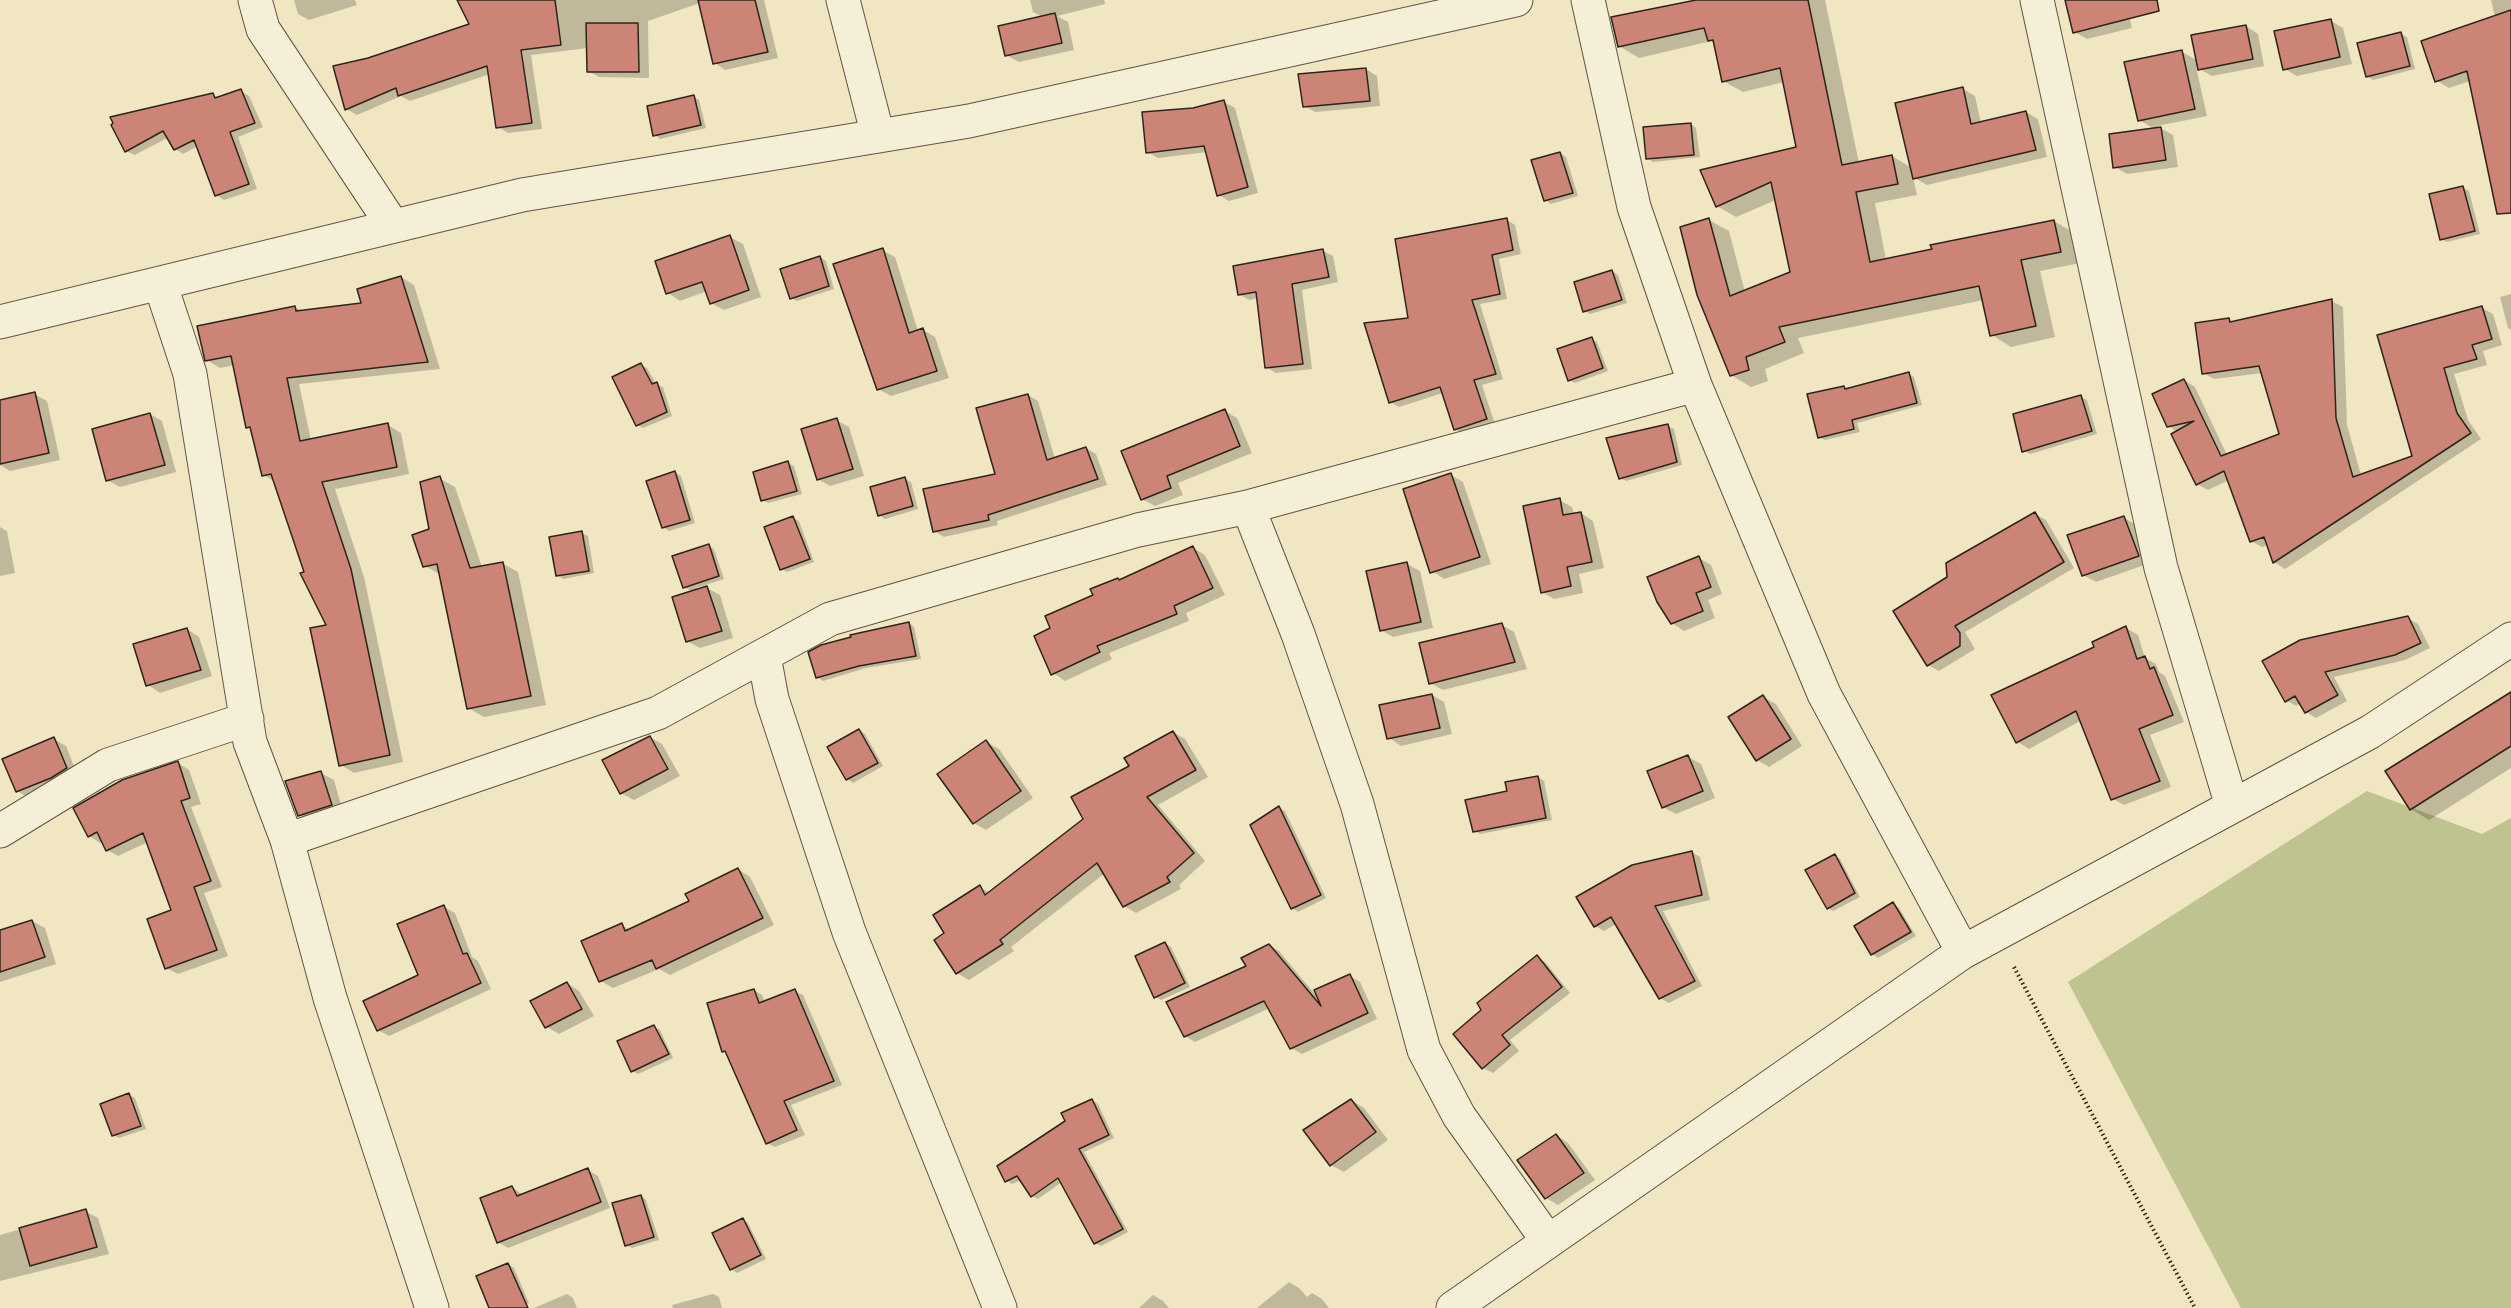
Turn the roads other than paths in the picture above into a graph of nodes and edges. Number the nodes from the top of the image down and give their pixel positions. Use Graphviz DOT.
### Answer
graph roads {
  1 [pos="255,0"];
  2 [pos="843,0"];
  3 [pos="1516,0"];
  4 [pos="1588,0"];
  5 [pos="2037,0"];
  6 [pos="878,136"];
  7 [pos="393,226"];
  8 [pos="160,283"];
  9 [pos="0,322"];
  10 [pos="1695,385"];
  11 [pos="1248,507"];
  12 [pos="2511,639"];
  13 [pos="765,656"];
  14 [pos="247,719"];
  15 [pos="2232,806"];
  16 [pos="0,831"];
  17 [pos="287,840"];
  18 [pos="1963,952"];
  19 [pos="1548,1242"];
  20 [pos="432,1308"];
  21 [pos="1000,1308"];
  22 [pos="1453,1308"];
  1 -- 7 [label="street"];
  2 -- 6 [label="street"];
  3 -- 6 [label="street"];
  4 -- 10 [label="street"];
  5 -- 15 [label="street"];
  6 -- 7 [label="street"];
  7 -- 8 [label="street"];
  8 -- 9 [label="street"];
  8 -- 14 [label="street"];
  10 -- 11 [label="street"];
  10 -- 18 [label="street"];
  11 -- 13 [label="street"];
  11 -- 19 [label="street"];
  12 -- 15 [label="street"];
  13 -- 17 [label="street"];
  13 -- 21 [label="street"];
  14 -- 16 [label="street"];
  14 -- 17 [label="street"];
  15 -- 18 [label="street"];
  17 -- 20 [label="street"];
  18 -- 19 [label="street"];
  19 -- 22 [label="street"];
}
